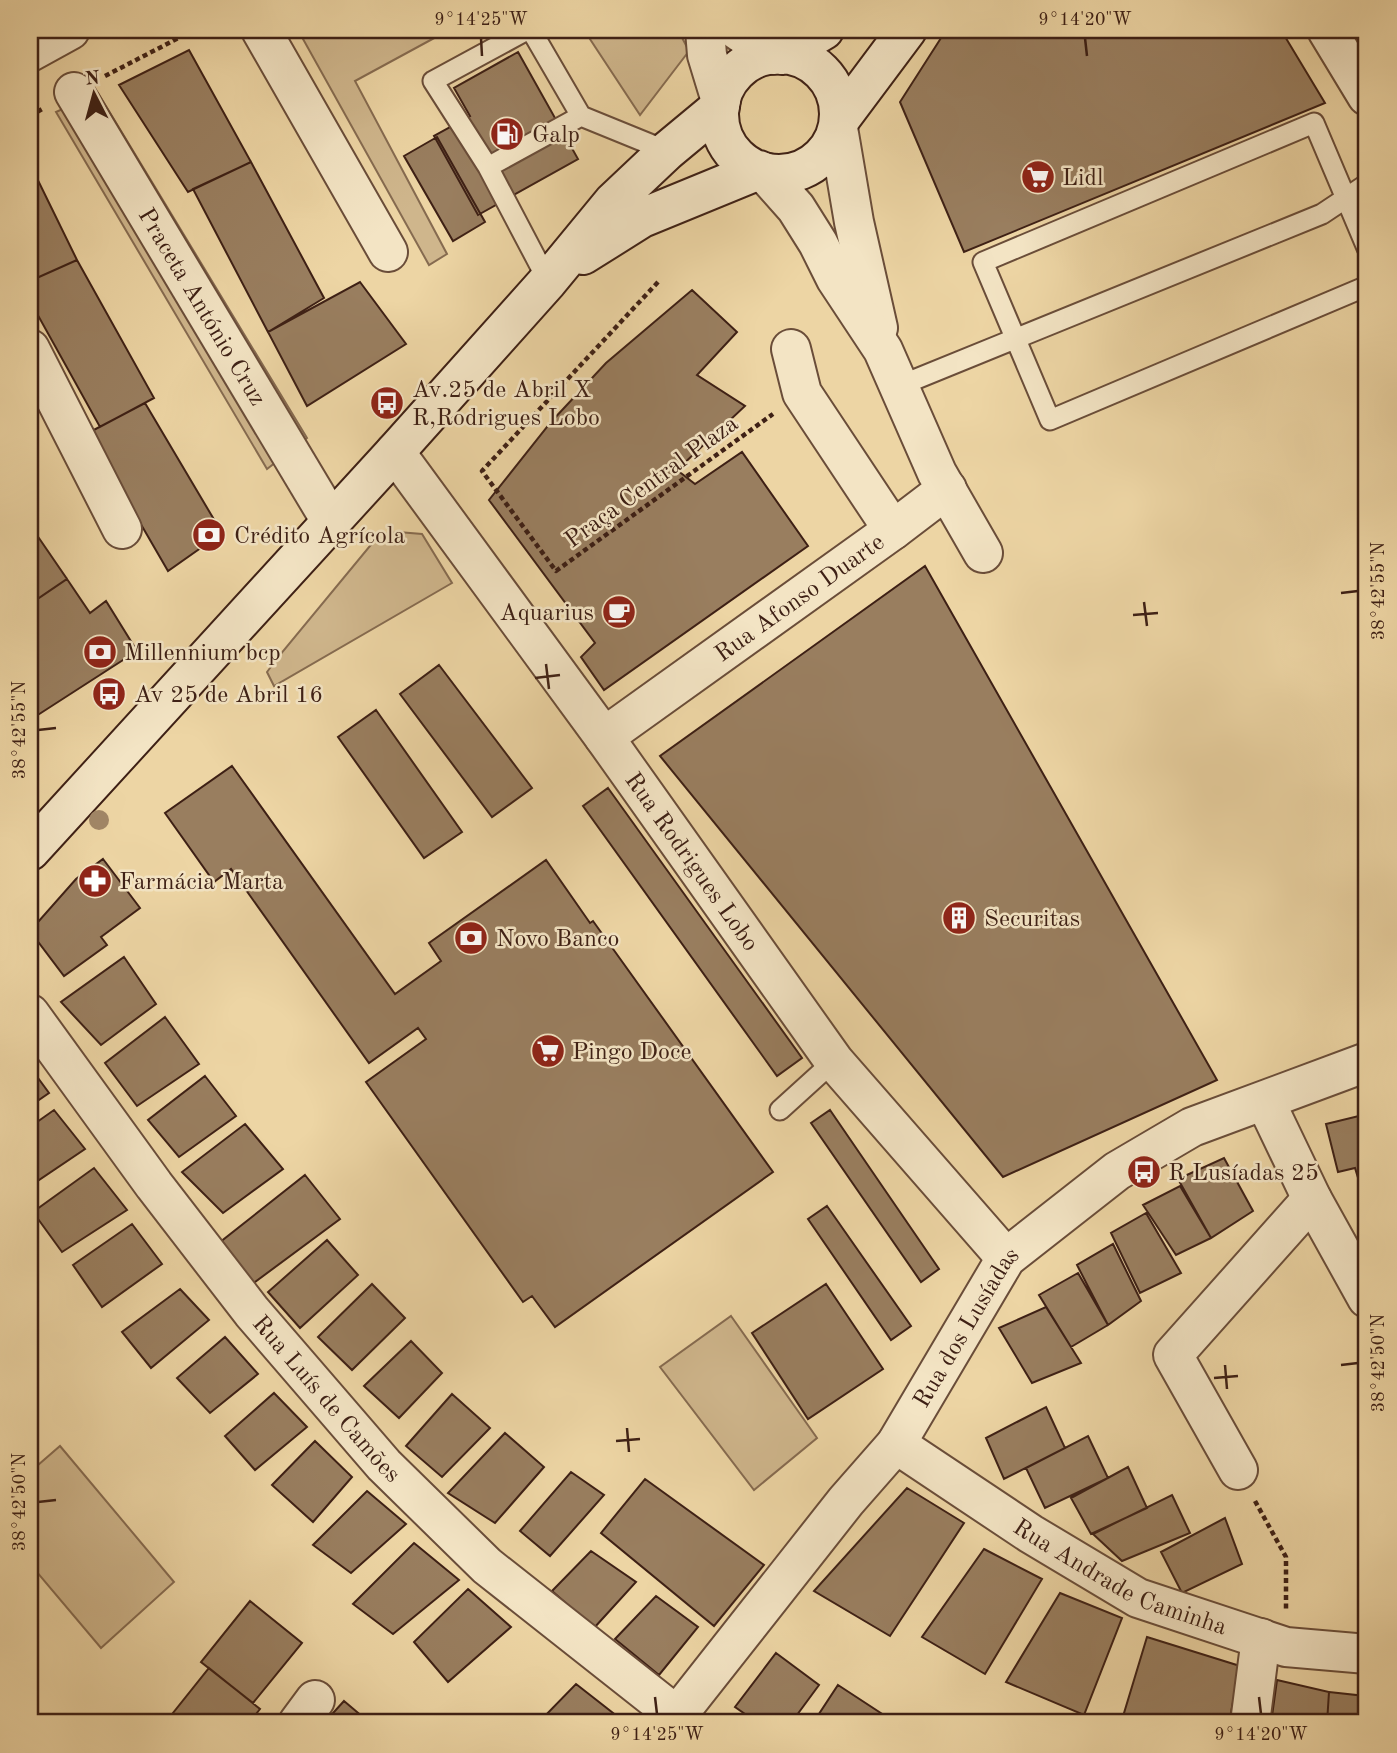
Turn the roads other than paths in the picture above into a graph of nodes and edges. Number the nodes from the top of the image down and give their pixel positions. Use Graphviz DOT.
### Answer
graph roads {
  1 [pos="69,30"];
  2 [pos="261,30"];
  3 [pos="529,30"];
  4 [pos="705,30"];
  5 [pos="737,30"];
  6 [pos="824,30"];
  7 [pos="907,30"];
  8 [pos="1327,30"];
  9 [pos="30,52"];
  10 [pos="778,55"];
  11 [pos="74,92"];
  12 [pos="1367,96"];
  13 [pos="720,104"];
  14 [pos="581,116"];
  15 [pos="838,125"];
  16 [pos="667,151"];
  17 [pos="488,167"];
  18 [pos="762,171"];
  19 [pos="1367,184"];
  20 [pos="1346,198"];
  21 [pos="1367,248"];
  22 [pos="388,252"];
  23 [pos="548,281"];
  24 [pos="1367,286"];
  25 [pos="1015,339"];
  26 [pos="30,349"];
  27 [pos="791,349"];
  28 [pos="883,350"];
  29 [pos="899,386"];
  30 [pos="395,452"];
  31 [pos="947,488"];
  32 [pos="331,521"];
  33 [pos="122,529"];
  34 [pos="892,530"];
  35 [pos="983,553"];
  36 [pos="604,737"];
  37 [pos="30,851"];
  38 [pos="30,1014"];
  39 [pos="834,1062"];
  40 [pos="1367,1062"];
  41 [pos="1265,1101"];
  42 [pos="780,1110"];
  43 [pos="1312,1199"];
  44 [pos="1006,1258"];
  45 [pos="1367,1298"];
  46 [pos="896,1444"];
  47 [pos="1238,1470"];
  48 [pos="1273,1643"];
  49 [pos="1367,1654"];
  50 [pos="678,1721"];
  51 [pos="1250,1723"];
  1 -- 9 [label="street"];
  2 -- 22 [label="street"];
  3 -- 14 [label="lane"];
  3 -- 17 [label="lane"];
  4 -- 13 [label="street"];
  5 -- 10 [label="street"];
  6 -- 10 [label="street"];
  7 -- 15 [label="street"];
  8 -- 12 [label="street"];
  10 -- 13 [label="street"];
  10 -- 15 [label="street"];
  11 -- 32 [label="street, Praceta António Cruz"];
  13 -- 16 [label="street"];
  13 -- 18 [label="street"];
  14 -- 16 [label="lane"];
  14 -- 17 [label="lane"];
  15 -- 18 [label="street"];
  15 -- 28 [label="street"];
  16 -- 23 [label="street"];
  17 -- 23 [label="lane"];
  18 -- 23 [label="street"];
  18 -- 28 [label="street"];
  19 -- 20 [label="lane"];
  20 -- 21 [label="lane"];
  20 -- 25 [label="lane"];
  20 -- 25 [label="lane"];
  23 -- 30 [label="street"];
  24 -- 25 [label="lane"];
  25 -- 29 [label="lane"];
  26 -- 33 [label="street"];
  27 -- 34 [label="street, Rua Afonso Duarte"];
  28 -- 29 [label="street"];
  29 -- 31 [label="street"];
  30 -- 32 [label="street"];
  30 -- 36 [label="street, Rua Rodrigues Lobo"];
  31 -- 34 [label="street"];
  31 -- 35 [label="street"];
  32 -- 37 [label="street"];
  34 -- 36 [label="street, Rua Afonso Duarte"];
  36 -- 39 [label="street, Rua Rodrigues Lobo"];
  38 -- 50 [label="street, Rua Luís de Camões"];
  39 -- 42 [label="lane"];
  39 -- 44 [label="street, Rua Rodrigues Lobo"];
  40 -- 41 [label="street, Rua dos Lusíadas"];
  41 -- 43 [label="street"];
  41 -- 44 [label="street, Rua dos Lusíadas"];
  43 -- 45 [label="street"];
  43 -- 47 [label="street"];
  44 -- 46 [label="street, Rua dos Lusíadas"];
  46 -- 48 [label="street, Rua Andrade Caminha"];
  46 -- 50 [label="street, Rua dos Lusíadas"];
  48 -- 49 [label="street, Rua Andrade Caminha"];
  48 -- 51 [label="street"];
}
